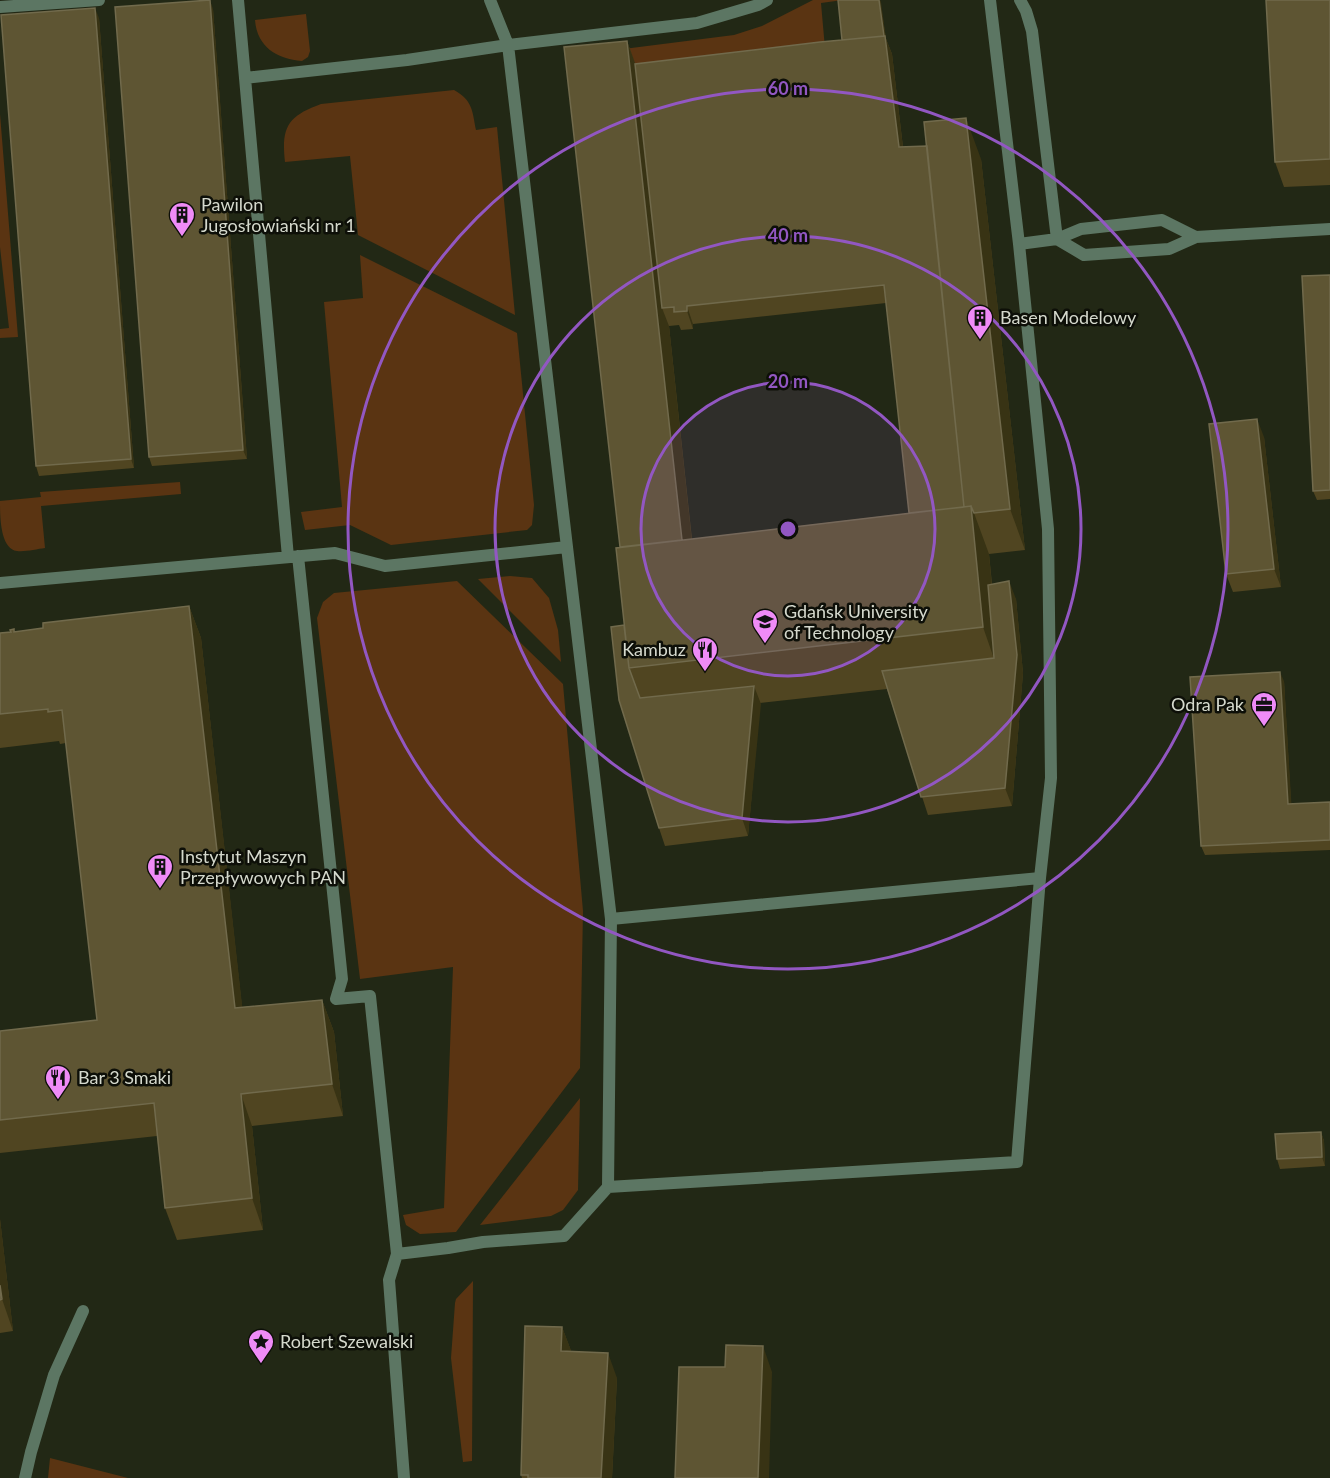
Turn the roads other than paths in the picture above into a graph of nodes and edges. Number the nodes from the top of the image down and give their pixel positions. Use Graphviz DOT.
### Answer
graph roads {
  1 [pos="99,0"];
  2 [pos="238,0"];
  3 [pos="490,0"];
  4 [pos="767,0"];
  5 [pos="990,0"];
  6 [pos="1020,0"];
  7 [pos="0,7"];
  8 [pos="508,45"];
  9 [pos="245,78"];
  10 [pos="1330,229"];
  11 [pos="1196,237"];
  12 [pos="1057,239"];
  13 [pos="1018,244"];
  14 [pos="567,547"];
  15 [pos="293,556"];
  16 [pos="0,584"];
  17 [pos="1040,878"];
  18 [pos="612,919"];
  19 [pos="608,1187"];
  20 [pos="397,1254"];
  21 [pos="84,1311"];
  22 [pos="25,1478"];
  23 [pos="404,1478"];
  1 -- 7 [label="lane"];
  2 -- 9 [label="lane"];
  3 -- 8 [label="lane"];
  4 -- 8 [label="lane"];
  5 -- 13 [label="lane"];
  6 -- 12 [label="lane"];
  8 -- 9 [label="lane"];
  8 -- 14 [label="lane"];
  9 -- 15 [label="lane"];
  10 -- 11 [label="lane"];
  11 -- 12 [label="lane"];
  11 -- 12 [label="lane"];
  12 -- 13 [label="lane"];
  13 -- 17 [label="lane"];
  14 -- 15 [label="lane"];
  14 -- 18 [label="lane"];
  15 -- 16 [label="lane"];
  15 -- 20 [label="lane"];
  17 -- 18 [label="lane"];
  17 -- 19 [label="lane"];
  18 -- 19 [label="lane"];
  19 -- 20 [label="lane"];
  20 -- 23 [label="lane"];
  21 -- 22 [label="lane"];
}
